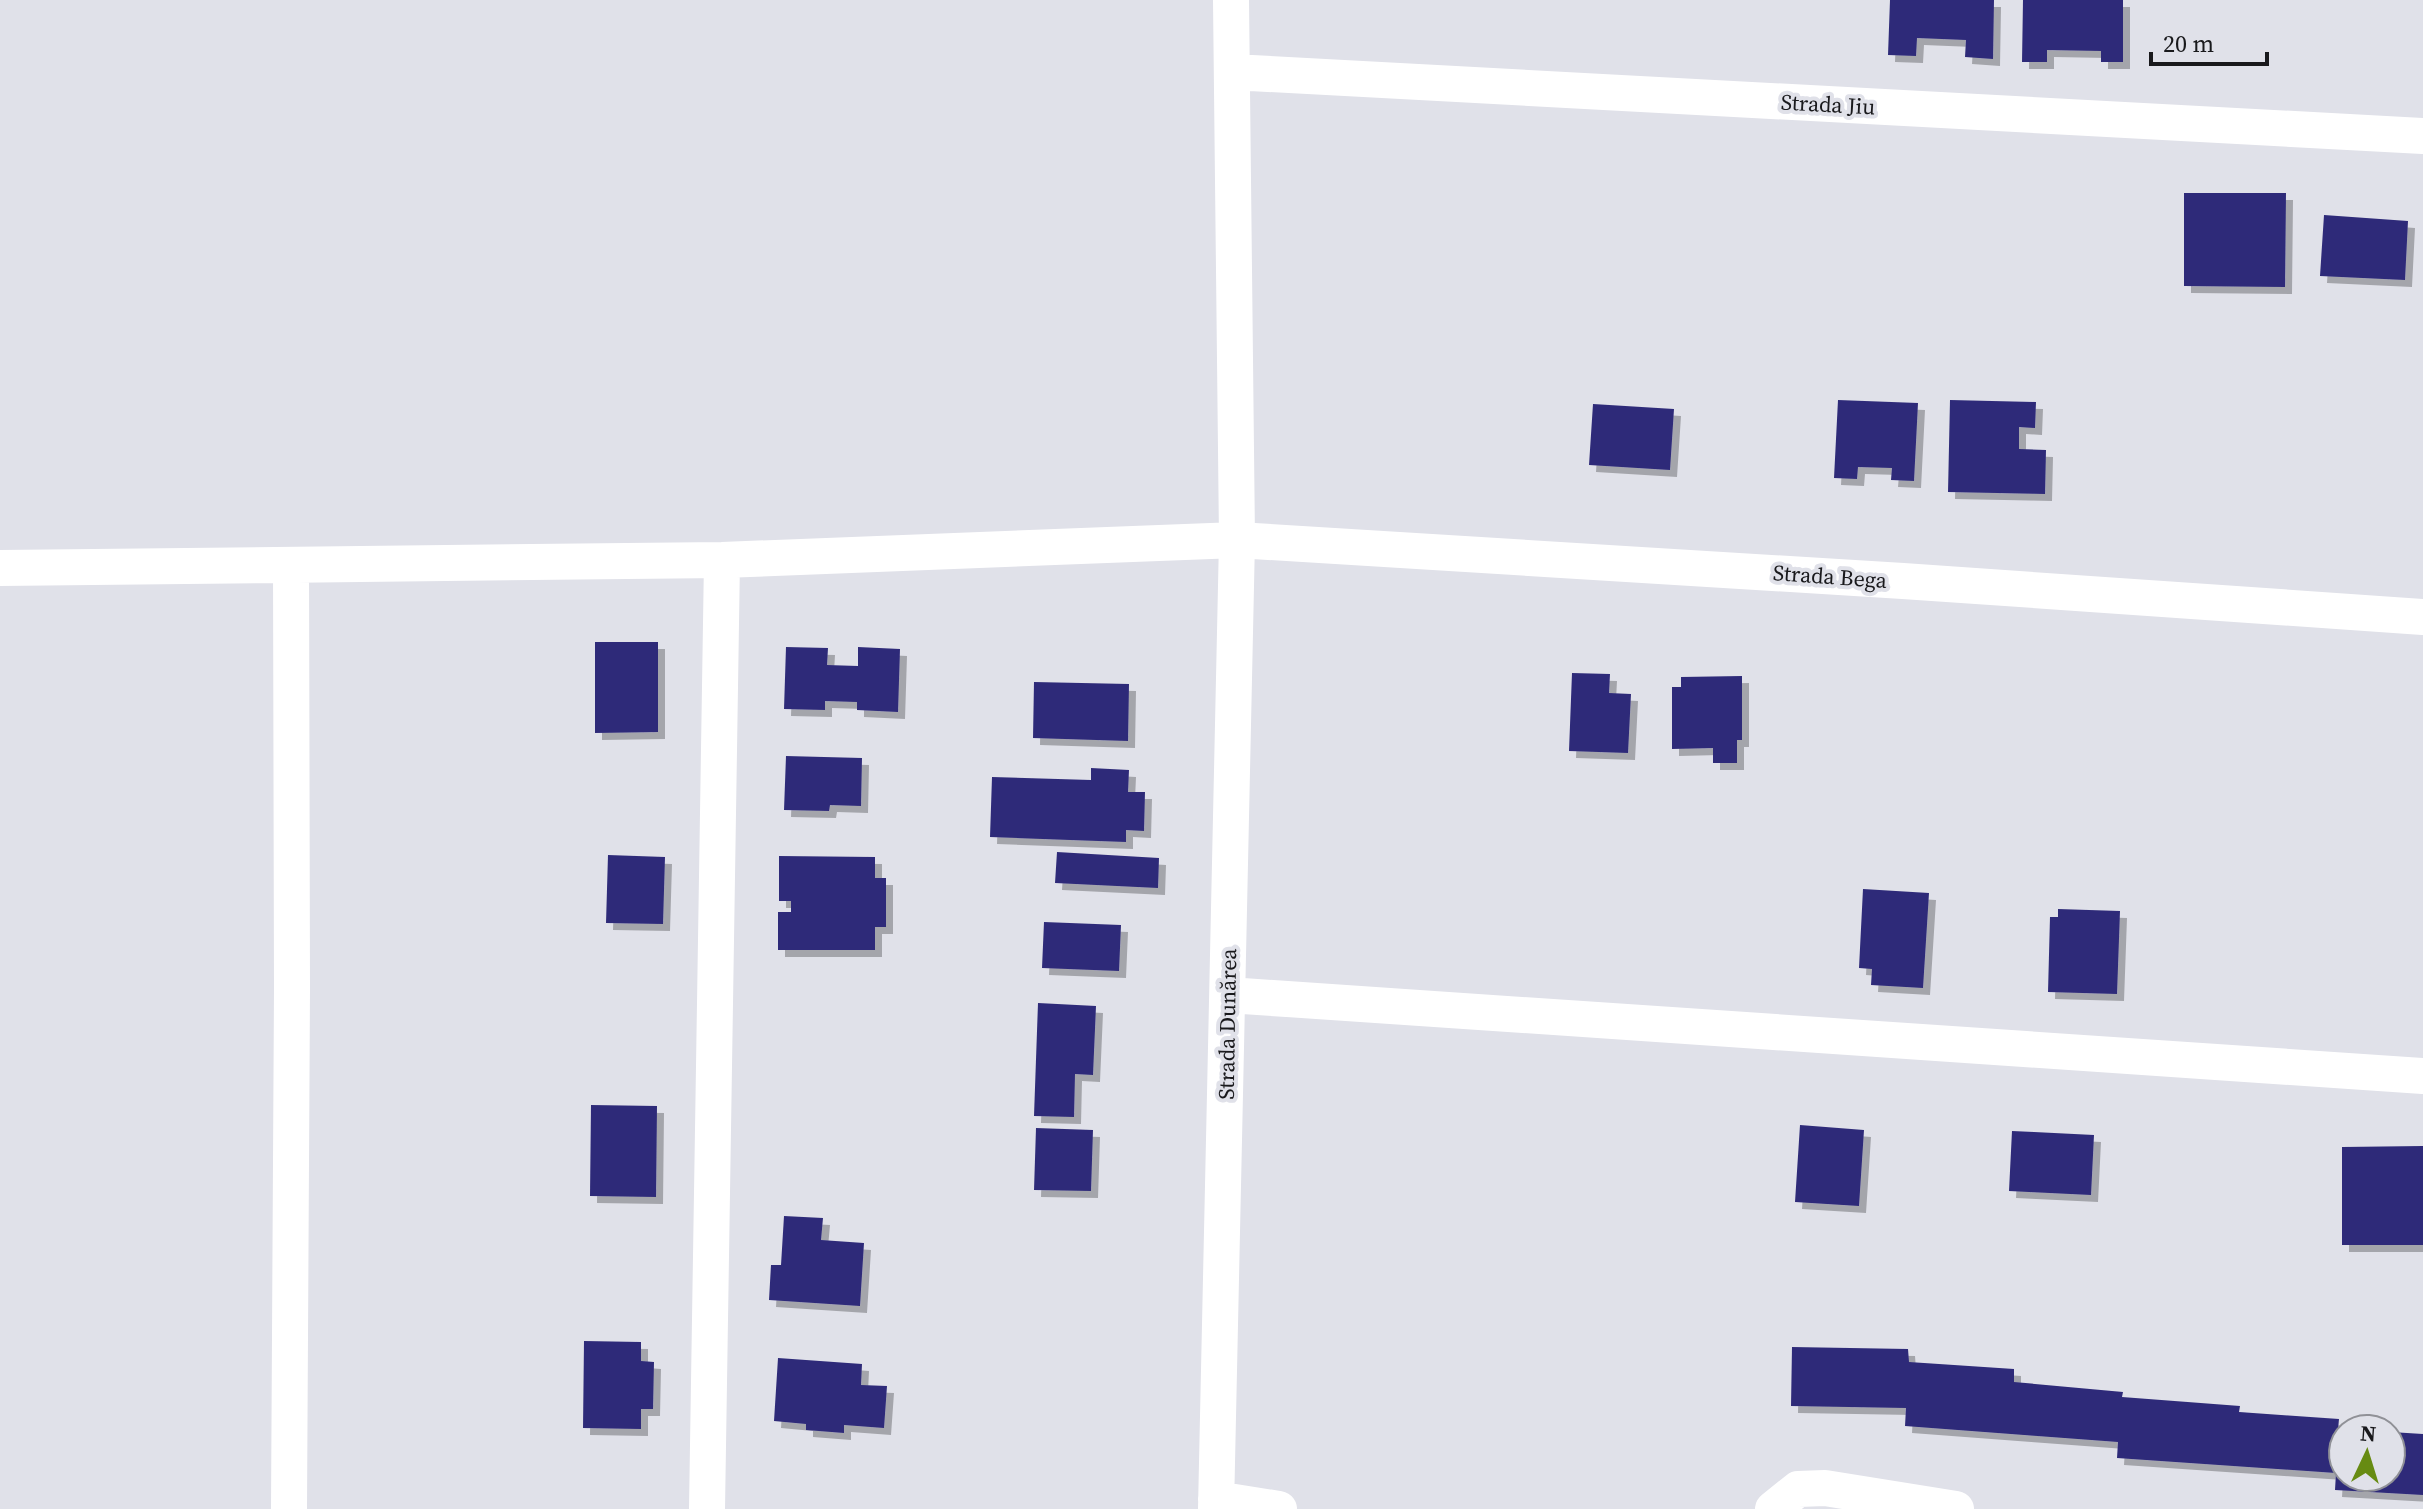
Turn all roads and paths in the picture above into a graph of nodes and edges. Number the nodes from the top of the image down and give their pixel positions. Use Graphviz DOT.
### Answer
graph roads {
  1 [pos="1231,0"];
  2 [pos="1232,72"];
  3 [pos="2423,136"];
  4 [pos="1237,540"];
  5 [pos="722,560"];
  6 [pos="291,565"];
  7 [pos="0,568"];
  8 [pos="2423,617"];
  9 [pos="1228,995"];
  10 [pos="2423,1076"];
  11 [pos="1216,1504"];
  12 [pos="289,1509"];
  13 [pos="707,1509"];
  14 [pos="1279,1509"];
  15 [pos="1773,1509"];
  16 [pos="1956,1509"];
  1 -- 2 [label="street, Strada Dunărea"];
  2 -- 3 [label="street, Strada Jiu"];
  2 -- 4 [label="street, Strada Dunărea"];
  4 -- 5 [label="street, Strada Bega"];
  4 -- 8 [label="street, Strada Bega"];
  4 -- 9 [label="street, Strada Dunărea"];
  5 -- 6 [label="street, Strada Bega"];
  5 -- 13 [label="street"];
  6 -- 7 [label="street, Strada Bega"];
  6 -- 12 [label="street"];
  9 -- 10 [label="street"];
  9 -- 11 [label="street, Strada Dunărea"];
  11 -- 14 [label="street"];
  15 -- 16 [label="street"];
}
